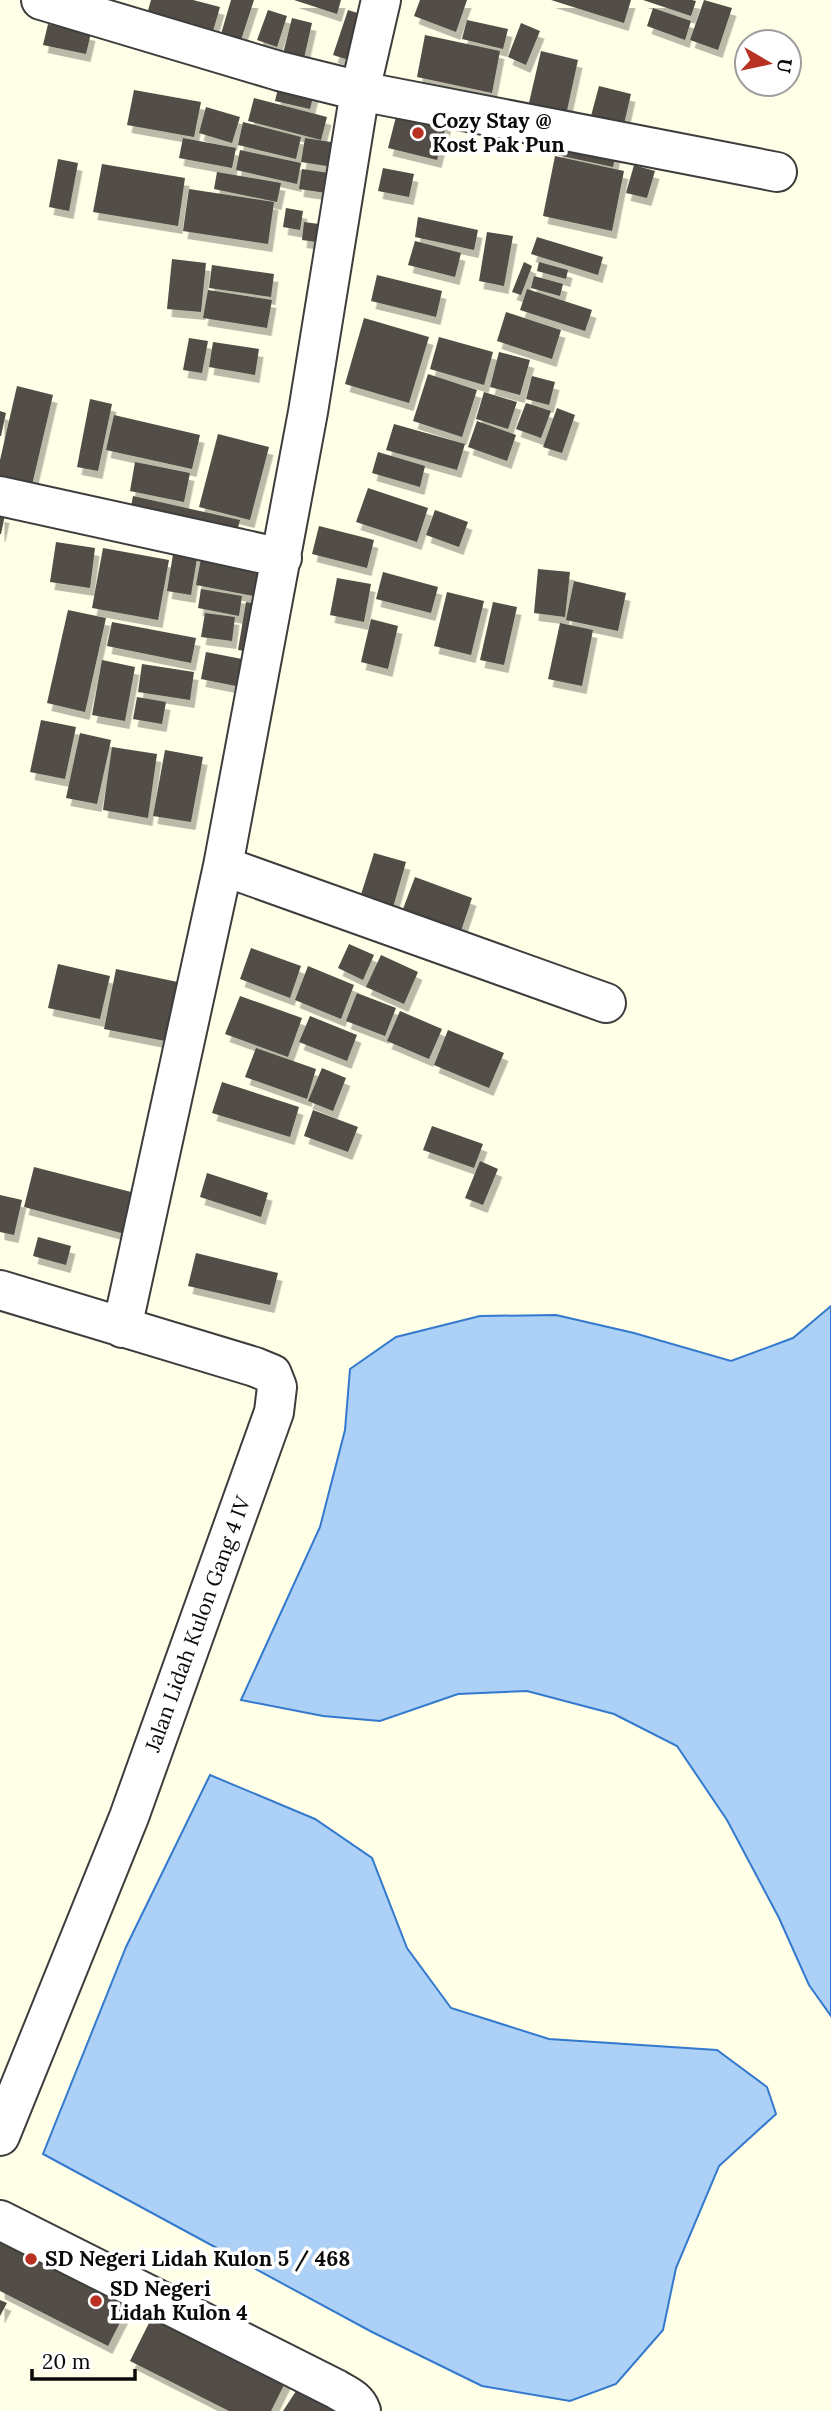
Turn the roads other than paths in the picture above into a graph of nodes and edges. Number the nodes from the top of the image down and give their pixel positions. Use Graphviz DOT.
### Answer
graph roads {
  1 [pos="41,0"];
  2 [pos="381,0"];
  3 [pos="360,91"];
  4 [pos="777,172"];
  5 [pos="0,496"];
  6 [pos="282,558"];
  7 [pos="223,866"];
  8 [pos="606,1003"];
  9 [pos="0,1290"];
  10 [pos="122,1328"];
  11 [pos="0,2136"];
  12 [pos="0,2220"];
  13 [pos="361,2411"];
  1 -- 3 [label="street"];
  2 -- 3 [label="street"];
  3 -- 4 [label="street"];
  3 -- 6 [label="street"];
  5 -- 6 [label="street"];
  6 -- 7 [label="street"];
  7 -- 8 [label="street"];
  7 -- 10 [label="street"];
  9 -- 10 [label="street, Jalan Lidah Kulon Gang 4 IV"];
  10 -- 11 [label="street, Jalan Lidah Kulon Gang 4 IV"];
  12 -- 13 [label="street"];
}
